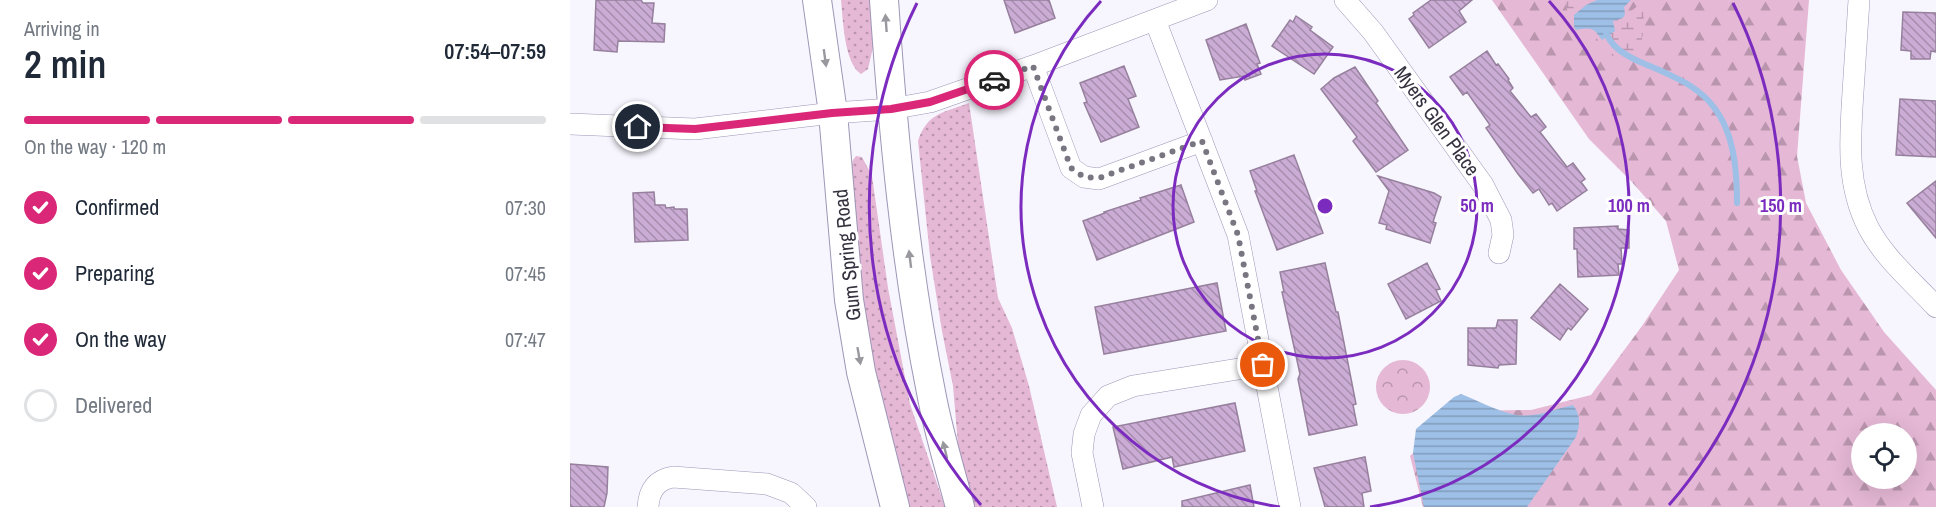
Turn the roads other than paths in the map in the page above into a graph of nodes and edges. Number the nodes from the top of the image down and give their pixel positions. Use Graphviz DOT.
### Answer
graph roads {
  1 [pos="817,0"];
  2 [pos="884,0"];
  3 [pos="1207,0"];
  4 [pos="1345,0"];
  5 [pos="1859,0"];
  6 [pos="1155,20"];
  7 [pos="1033,66"];
  8 [pos="891,109"];
  9 [pos="832,113"];
  10 [pos="570,124"];
  11 [pos="1202,141"];
  12 [pos="1498,253"];
  13 [pos="1936,307"];
  14 [pos="1263,365"];
  15 [pos="648,507"];
  16 [pos="806,507"];
  17 [pos="895,507"];
  18 [pos="960,507"];
  19 [pos="1093,507"];
  20 [pos="1290,507"];
  1 -- 9 [label="main road, Gum Spring Road, one-way"];
  8 -- 2 [label="main road, one-way"];
  3 -- 6 [label="street"];
  4 -- 12 [label="street, Myers Glen Place"];
  5 -- 13 [label="street"];
  6 -- 7 [label="street"];
  6 -- 11 [label="street"];
  7 -- 8 [label="street"];
  7 -- 11 [label="street"];
  8 -- 9 [label="street"];
  18 -- 8 [label="main road, one-way"];
  9 -- 10 [label="street"];
  9 -- 17 [label="main road, Gum Spring Road, one-way"];
  11 -- 14 [label="street"];
  14 -- 19 [label="street"];
  14 -- 20 [label="street"];
  15 -- 16 [label="street"];
}
